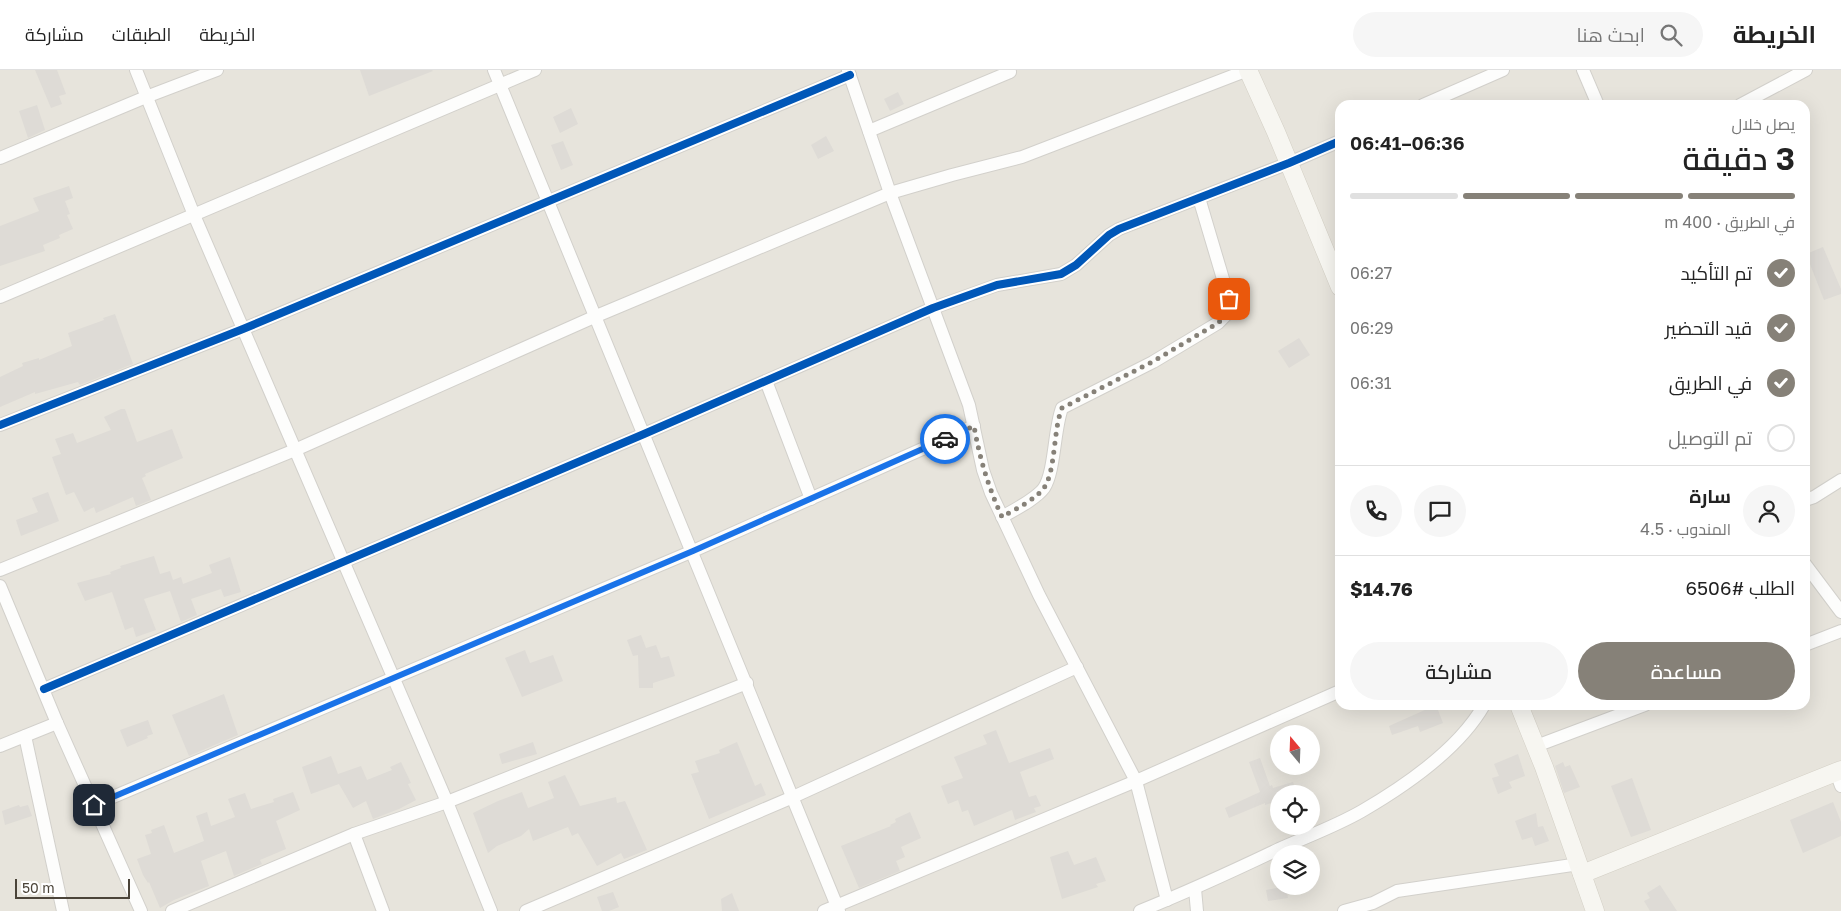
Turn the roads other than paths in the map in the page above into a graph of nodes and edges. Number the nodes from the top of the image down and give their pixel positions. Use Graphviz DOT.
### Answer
graph roads {
  1 [pos="136,70"];
  2 [pos="217,70"];
  3 [pos="494,70"];
  4 [pos="535,70"];
  5 [pos="1248,70"];
  6 [pos="1503,70"];
  7 [pos="1583,70"];
  8 [pos="1806,70"];
  9 [pos="1010,72"];
  10 [pos="849,73"];
  11 [pos="500,84"];
  12 [pos="146,97"];
  13 [pos="1434,100"];
  14 [pos="1596,100"];
  15 [pos="1749,100"];
  16 [pos="869,131"];
  17 [pos="1335,143"];
  18 [pos="0,158"];
  19 [pos="1289,163"];
  20 [pos="890,193"];
  21 [pos="1199,198"];
  22 [pos="548,201"];
  23 [pos="194,215"];
  24 [pos="1335,271"];
  25 [pos="0,297"];
  26 [pos="933,308"];
  27 [pos="594,317"];
  28 [pos="243,329"];
  29 [pos="766,381"];
  30 [pos="0,426"];
  31 [pos="974,426"];
  32 [pos="644,434"];
  33 [pos="295,450"];
  34 [pos="1841,480"];
  35 [pos="1810,498"];
  36 [pos="811,499"];
  37 [pos="1002,517"];
  38 [pos="693,551"];
  39 [pos="342,561"];
  40 [pos="0,570"];
  41 [pos="1810,571"];
  42 [pos="0,586"];
  43 [pos="1841,612"];
  44 [pos="1841,631"];
  45 [pos="1810,643"];
  46 [pos="1076,667"];
  47 [pos="393,678"];
  48 [pos="747,683"];
  49 [pos="44,689"];
  50 [pos="1335,693"];
  51 [pos="1481,710"];
  52 [pos="1521,710"];
  53 [pos="1632,710"];
  54 [pos="57,724"];
  55 [pos="25,736"];
  56 [pos="0,746"];
  57 [pos="1536,746"];
  58 [pos="1839,776"];
  59 [pos="1136,781"];
  60 [pos="793,797"];
  61 [pos="447,802"];
  62 [pos="94,805"];
  63 [pos="354,834"];
  64 [pos="1580,868"];
  65 [pos="1195,888"];
  66 [pos="1167,900"];
  67 [pos="838,908"];
  68 [pos="63,911"];
  69 [pos="141,911"];
  70 [pos="172,911"];
  71 [pos="383,911"];
  72 [pos="491,911"];
  73 [pos="526,911"];
  74 [pos="824,911"];
  75 [pos="1140,911"];
  76 [pos="1198,911"];
  77 [pos="1344,911"];
  78 [pos="1595,911"];
  1 -- 12 [label="street"];
  2 -- 12 [label="street"];
  3 -- 11 [label="street"];
  4 -- 11 [label="street"];
  5 -- 19 [label="main road"];
  5 -- 20 [label="street"];
  6 -- 13 [label="street"];
  7 -- 14 [label="street"];
  8 -- 15 [label="street"];
  9 -- 16 [label="street"];
  10 -- 16 [label="street"];
  10 -- 22 [label="street"];
  11 -- 22 [label="street"];
  11 -- 23 [label="street"];
  12 -- 18 [label="street"];
  12 -- 23 [label="street"];
  16 -- 20 [label="street"];
  17 -- 19 [label="street"];
  19 -- 21 [label="street"];
  19 -- 24 [label="main road"];
  20 -- 26 [label="street"];
  20 -- 27 [label="street"];
  21 -- 26 [label="street"];
  21 -- 37 [label="street"];
  22 -- 27 [label="street"];
  22 -- 28 [label="street"];
  23 -- 25 [label="street"];
  23 -- 28 [label="street"];
  26 -- 29 [label="street"];
  26 -- 31 [label="street"];
  27 -- 32 [label="street"];
  27 -- 33 [label="street"];
  28 -- 30 [label="street"];
  28 -- 33 [label="street"];
  29 -- 32 [label="street"];
  29 -- 36 [label="street"];
  31 -- 36 [label="street"];
  31 -- 37 [label="street"];
  32 -- 38 [label="street"];
  32 -- 39 [label="street"];
  33 -- 39 [label="street"];
  33 -- 40 [label="street"];
  34 -- 35 [label="street"];
  36 -- 38 [label="street"];
  37 -- 46 [label="street"];
  38 -- 47 [label="street"];
  38 -- 48 [label="street"];
  39 -- 47 [label="street"];
  39 -- 49 [label="street"];
  41 -- 43 [label="street"];
  42 -- 49 [label="street"];
  44 -- 45 [label="street"];
  46 -- 59 [label="street"];
  46 -- 60 [label="street"];
  47 -- 61 [label="street"];
  47 -- 62 [label="street"];
  48 -- 60 [label="street"];
  48 -- 61 [label="street"];
  49 -- 54 [label="street"];
  50 -- 59 [label="street"];
  51 -- 65 [label="street"];
  52 -- 57 [label="main road"];
  53 -- 57 [label="street"];
  54 -- 55 [label="street"];
  54 -- 62 [label="street"];
  55 -- 56 [label="street"];
  55 -- 68 [label="street"];
  57 -- 64 [label="main road"];
  58 -- 64 [label="main road"];
  59 -- 66 [label="street"];
  59 -- 67 [label="street"];
  60 -- 67 [label="street"];
  60 -- 73 [label="street"];
  61 -- 63 [label="street"];
  61 -- 72 [label="street"];
  62 -- 69 [label="street"];
  63 -- 70 [label="street"];
  63 -- 71 [label="street"];
  64 -- 77 [label="street"];
  64 -- 78 [label="main road"];
  65 -- 66 [label="street"];
  65 -- 76 [label="street"];
  66 -- 75 [label="street"];
  67 -- 74 [label="street"];
}
